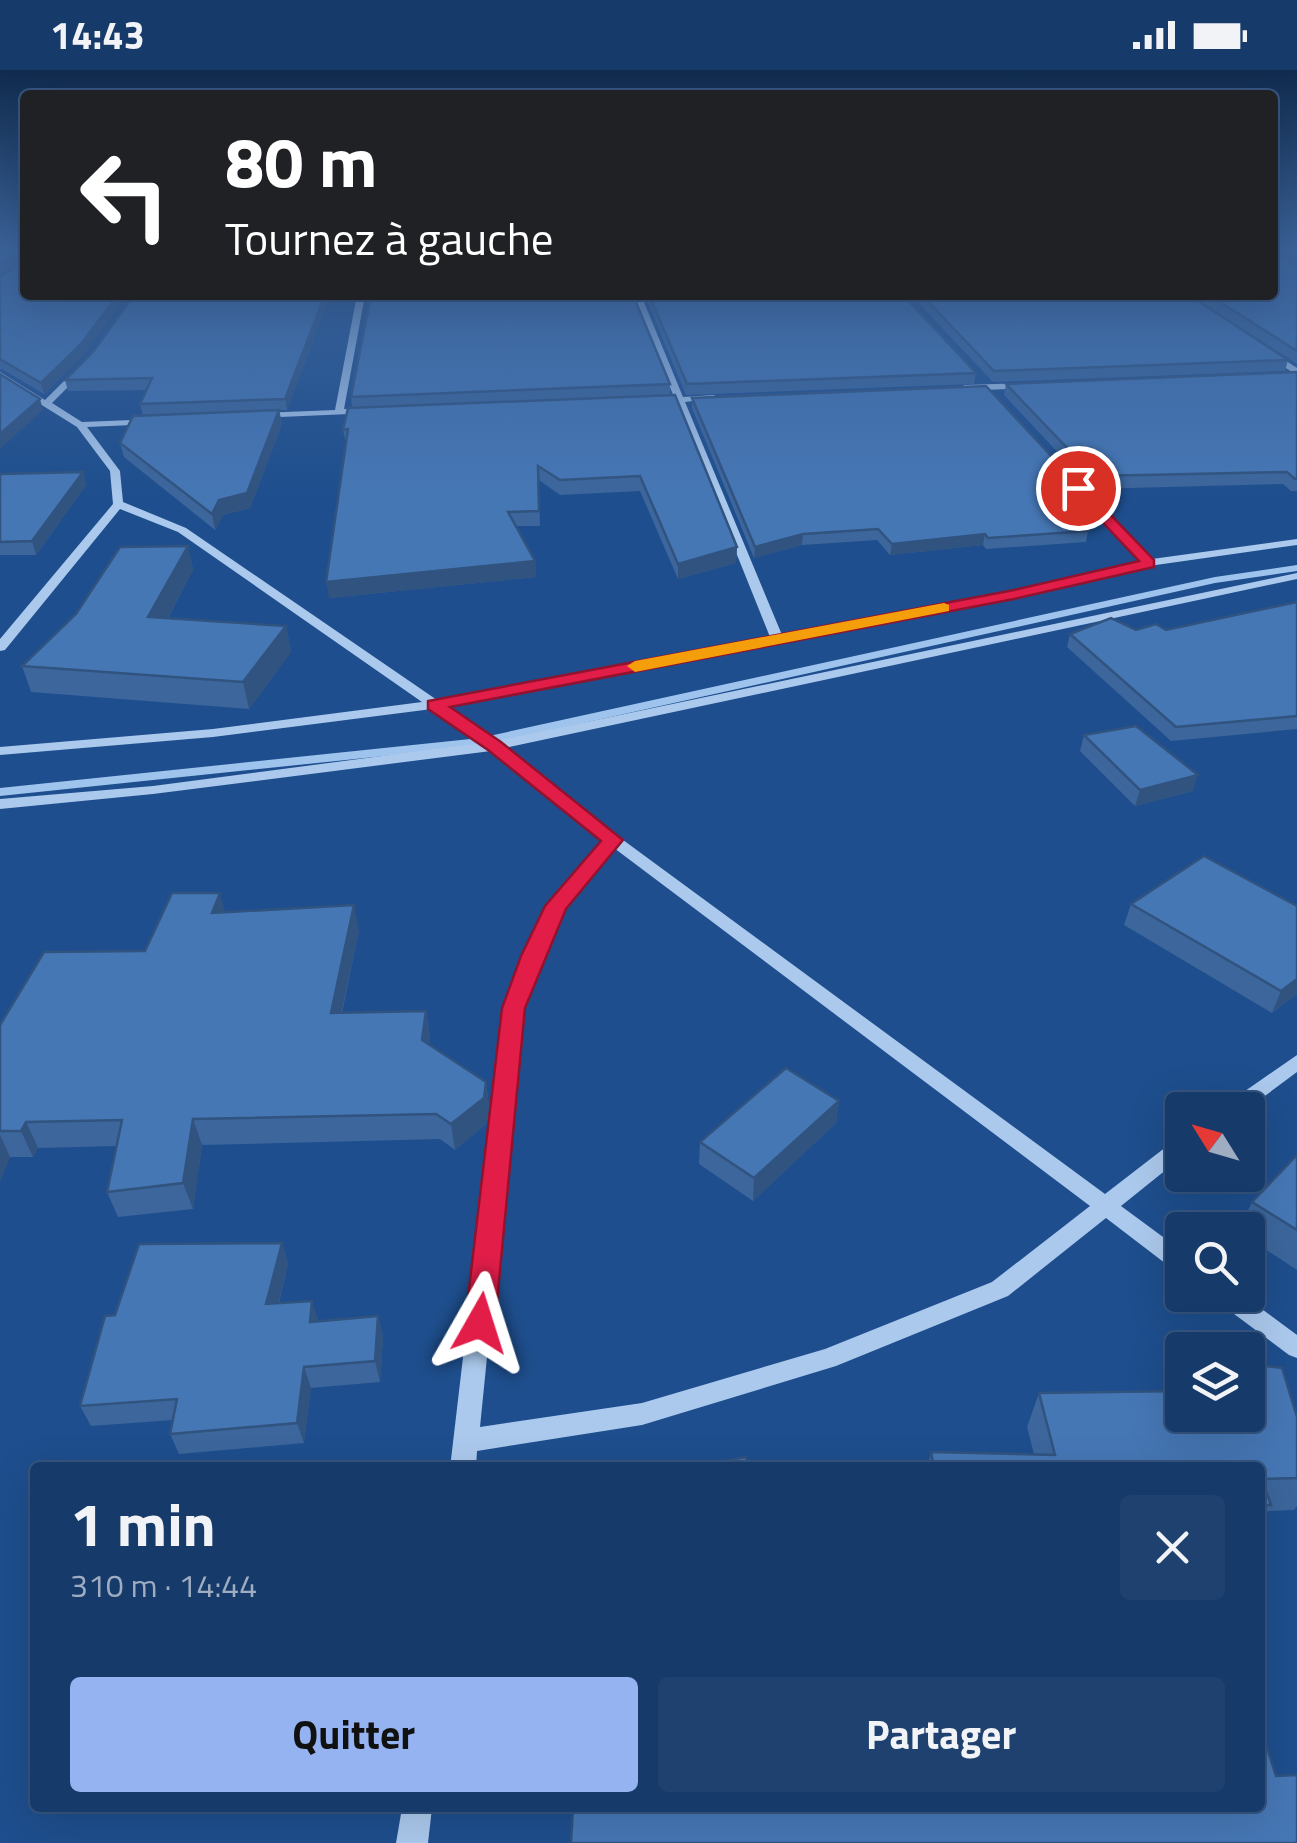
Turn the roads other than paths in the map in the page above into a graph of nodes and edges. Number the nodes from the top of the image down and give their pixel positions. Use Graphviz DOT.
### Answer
graph roads {
  1 [pos="354,334"];
  2 [pos="652,334"];
  3 [pos="1264,350"];
  4 [pos="90,359"];
  5 [pos="972,374"];
  6 [pos="0,375"];
  7 [pos="1297,375"];
  8 [pos="1278,378"];
  9 [pos="1042,386"];
  10 [pos="984,388"];
  11 [pos="946,389"];
  12 [pos="718,398"];
  13 [pos="680,400"];
  14 [pos="642,401"];
  15 [pos="996,401"];
  16 [pos="47,403"];
  17 [pos="376,411"];
  18 [pos="338,412"];
  19 [pos="239,417"];
  20 [pos="160,421"];
  21 [pos="80,425"];
  22 [pos="1072,482"];
  23 [pos="118,504"];
  24 [pos="1297,542"];
  25 [pos="1149,564"];
  26 [pos="1297,576"];
  27 [pos="777,639"];
  28 [pos="0,647"];
  29 [pos="434,705"];
  30 [pos="494,746"];
  31 [pos="0,750"];
  32 [pos="0,804"];
  33 [pos="613,840"];
  34 [pos="1297,1062"];
  35 [pos="1256,1092"];
  36 [pos="1165,1159"];
  37 [pos="1104,1204"];
  38 [pos="1165,1249"];
  39 [pos="1249,1312"];
  40 [pos="1297,1348"];
  41 [pos="465,1454"];
  42 [pos="416,1812"];
  43 [pos="412,1843"];
  1 -- 18 [label="street"];
  2 -- 13 [label="street"];
  3 -- 7 [label="street"];
  4 -- 16 [label="street"];
  5 -- 10 [label="street"];
  6 -- 16 [label="street"];
  7 -- 8 [label="street"];
  9 -- 10 [label="street"];
  10 -- 11 [label="street"];
  10 -- 15 [label="street"];
  12 -- 13 [label="street"];
  13 -- 14 [label="street"];
  13 -- 27 [label="street"];
  16 -- 21 [label="street"];
  17 -- 18 [label="street"];
  18 -- 19 [label="street"];
  20 -- 21 [label="street"];
  21 -- 23 [label="street"];
  22 -- 25 [label="street"];
  23 -- 28 [label="street"];
  23 -- 29 [label="street"];
  24 -- 25 [label="street"];
  25 -- 27 [label="street"];
  26 -- 30 [label="street"];
  27 -- 29 [label="street"];
  29 -- 30 [label="street"];
  29 -- 31 [label="street"];
  30 -- 32 [label="street"];
  30 -- 33 [label="street"];
  33 -- 37 [label="street"];
  33 -- 41 [label="street"];
  34 -- 35 [label="street"];
  36 -- 37 [label="street"];
  37 -- 38 [label="street"];
  37 -- 41 [label="street"];
  39 -- 40 [label="street"];
  42 -- 43 [label="street"];
}
